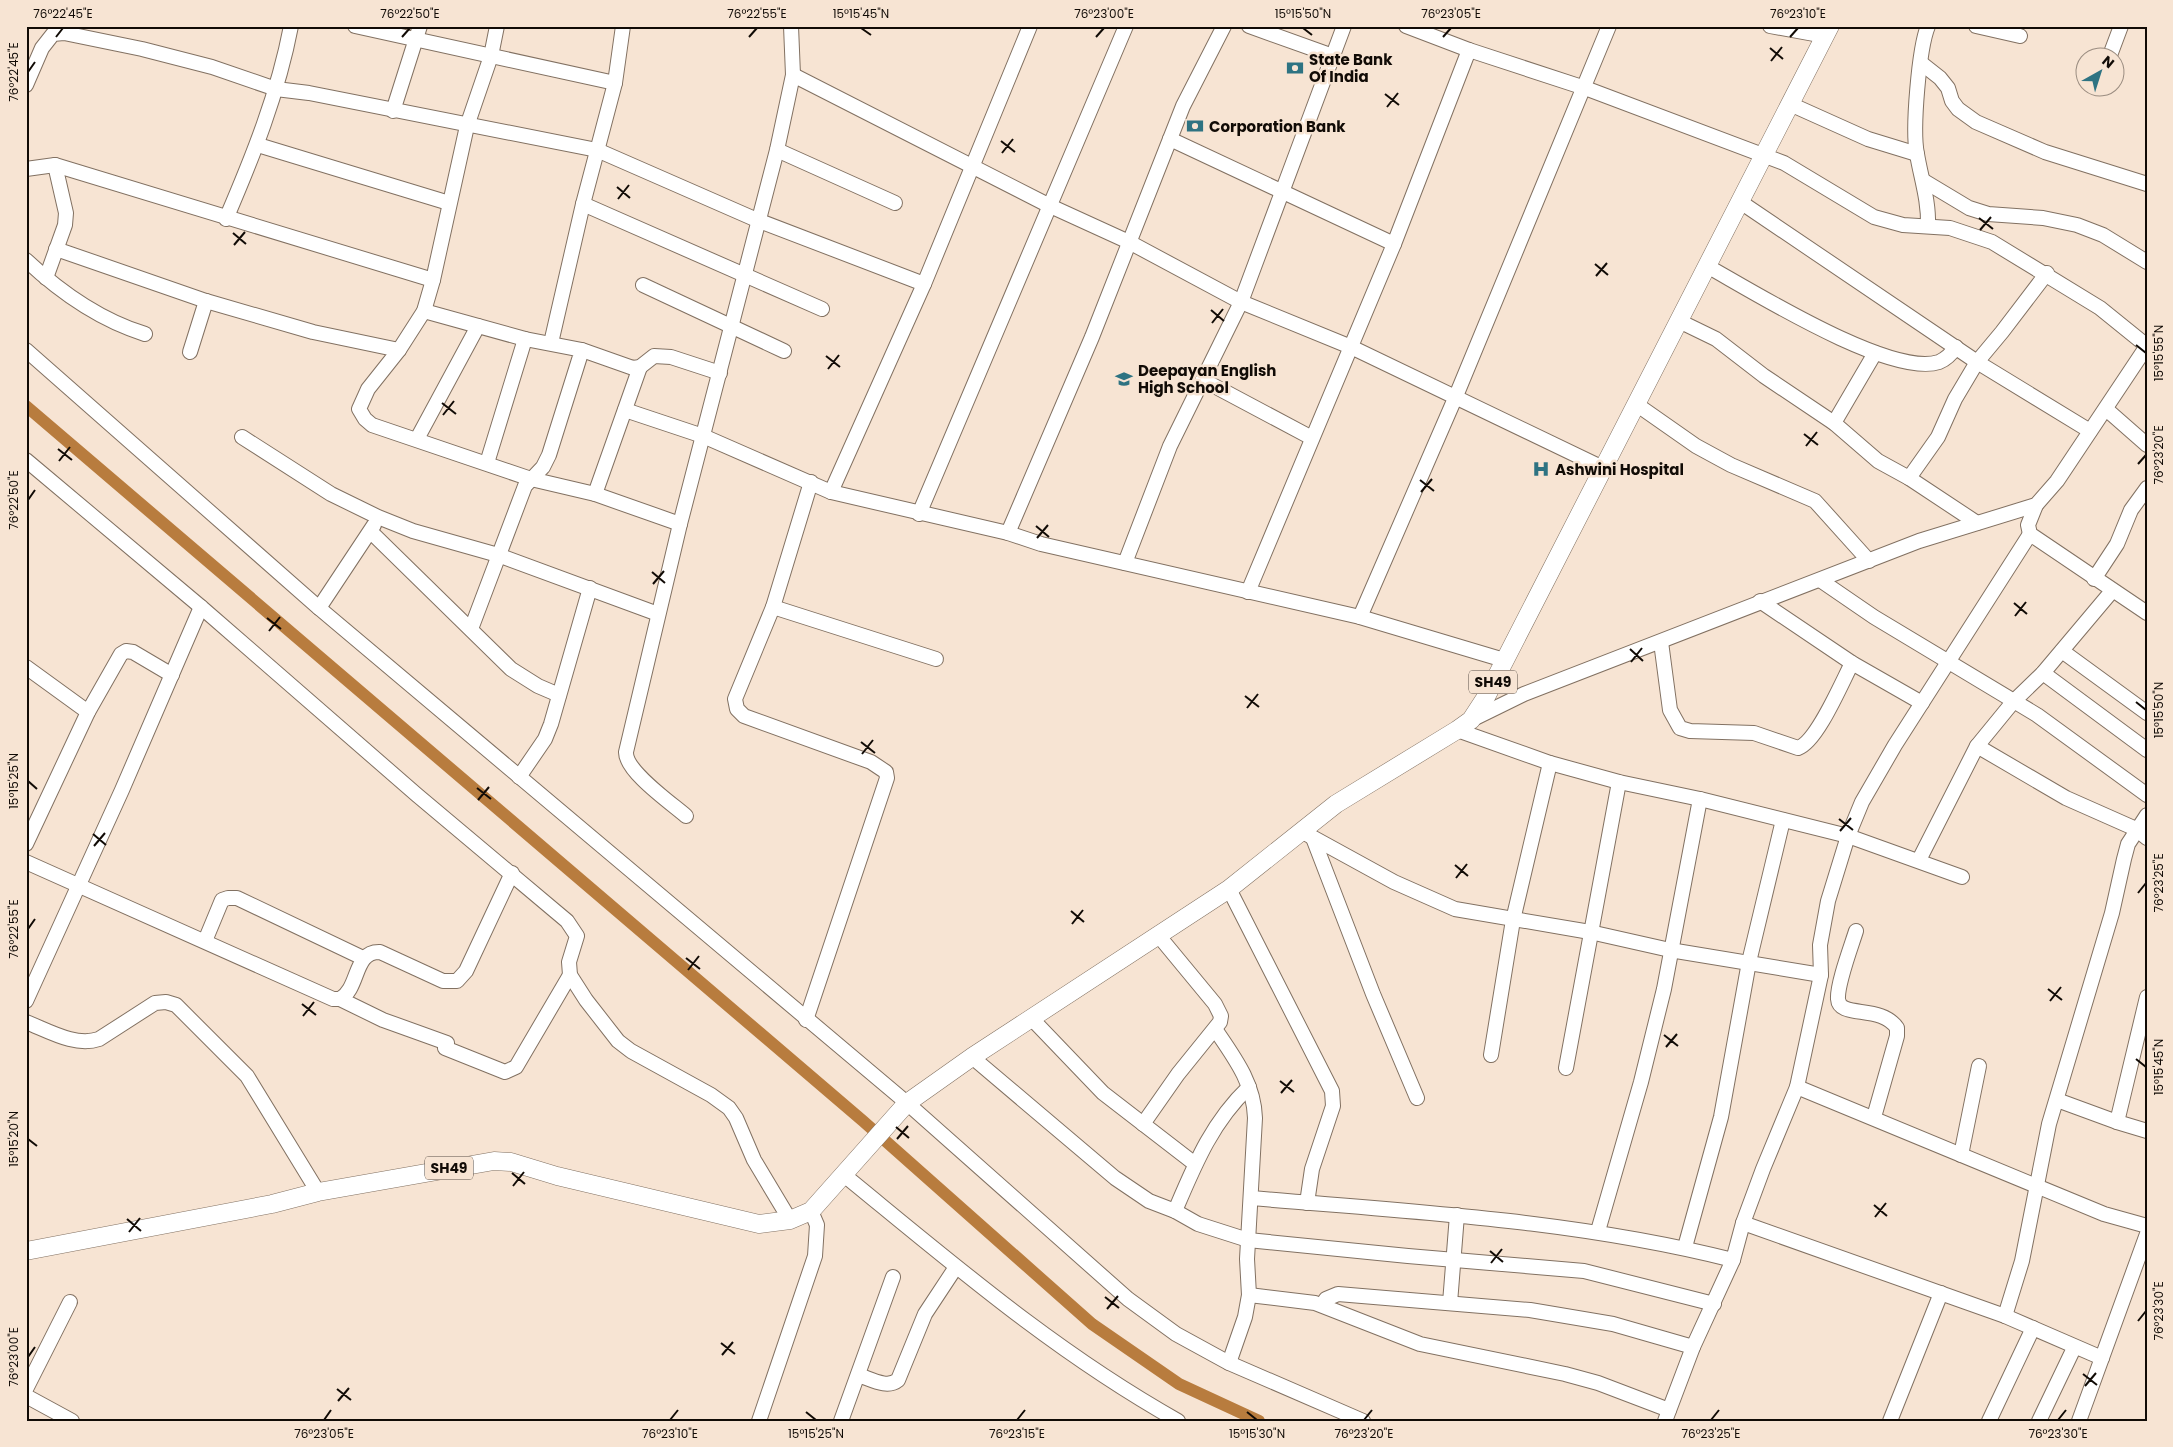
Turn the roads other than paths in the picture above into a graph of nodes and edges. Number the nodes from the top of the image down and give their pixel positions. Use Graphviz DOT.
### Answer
graph roads {
  1 [pos="291,26"];
  2 [pos="355,26"];
  3 [pos="497,26"];
  4 [pos="624,26"];
  5 [pos="791,26"];
  6 [pos="1030,26"];
  7 [pos="1126,26"];
  8 [pos="1224,26"];
  9 [pos="1249,26"];
  10 [pos="1344,26"];
  11 [pos="1406,26"];
  12 [pos="1609,26"];
  13 [pos="1770,26"];
  14 [pos="1928,26"];
  15 [pos="1976,26"];
  16 [pos="2121,26"];
  17 [pos="1828,31"];
  18 [pos="419,32"];
  19 [pos="2020,36"];
  20 [pos="2113,48"];
  21 [pos="1469,50"];
  22 [pos="491,56"];
  23 [pos="1333,56"];
  24 [pos="1922,63"];
  25 [pos="793,74"];
  26 [pos="615,83"];
  27 [pos="26,85"];
  28 [pos="1585,88"];
  29 [pos="276,89"];
  30 [pos="1790,104"];
  31 [pos="393,111"];
  32 [pos="467,126"];
  33 [pos="1170,138"];
  34 [pos="258,145"];
  35 [pos="597,150"];
  36 [pos="777,150"];
  37 [pos="1917,154"];
  38 [pos="1763,156"];
  39 [pos="55,166"];
  40 [pos="972,166"];
  41 [pos="26,169"];
  42 [pos="1924,181"];
  43 [pos="2147,184"];
  44 [pos="1282,191"];
  45 [pos="1740,201"];
  46 [pos="449,203"];
  47 [pos="895,203"];
  48 [pos="583,204"];
  49 [pos="1048,205"];
  50 [pos="226,219"];
  51 [pos="757,220"];
  52 [pos="1928,226"];
  53 [pos="1130,242"];
  54 [pos="1394,244"];
  55 [pos="56,249"];
  56 [pos="26,260"];
  57 [pos="2147,262"];
  58 [pos="1707,266"];
  59 [pos="2046,273"];
  60 [pos="745,276"];
  61 [pos="46,278"];
  62 [pos="433,280"];
  63 [pos="924,284"];
  64 [pos="643,285"];
  65 [pos="206,301"];
  66 [pos="1241,302"];
  67 [pos="822,309"];
  68 [pos="424,311"];
  69 [pos="1679,321"];
  70 [pos="478,326"];
  71 [pos="731,327"];
  72 [pos="145,334"];
  73 [pos="525,339"];
  74 [pos="551,343"];
  75 [pos="1351,346"];
  76 [pos="2147,346"];
  77 [pos="1956,347"];
  78 [pos="26,350"];
  79 [pos="399,350"];
  80 [pos="582,350"];
  81 [pos="784,351"];
  82 [pos="190,352"];
  83 [pos="1876,354"];
  84 [pos="1977,362"];
  85 [pos="640,367"];
  86 [pos="720,373"];
  87 [pos="1203,380"];
  88 [pos="1456,396"];
  89 [pos="1636,404"];
  90 [pos="2106,409"];
  91 [pos="625,410"];
  92 [pos="1834,423"];
  93 [pos="2090,431"];
  94 [pos="703,436"];
  95 [pos="242,437"];
  96 [pos="1312,438"];
  97 [pos="417,439"];
  98 [pos="2147,444"];
  99 [pos="26,460"];
  100 [pos="487,463"];
  101 [pos="1603,468"];
  102 [pos="1909,478"];
  103 [pos="531,479"];
  104 [pos="811,482"];
  105 [pos="2147,488"];
  106 [pos="832,492"];
  107 [pos="595,494"];
  108 [pos="2036,505"];
  109 [pos="919,514"];
  110 [pos="378,517"];
  111 [pos="1977,523"];
  112 [pos="680,524"];
  113 [pos="371,532"];
  114 [pos="1008,533"];
  115 [pos="2030,534"];
  116 [pos="498,555"];
  117 [pos="1869,561"];
  118 [pos="1125,563"];
  119 [pos="2094,579"];
  120 [pos="1820,580"];
  121 [pos="590,588"];
  122 [pos="2112,591"];
  123 [pos="1248,592"];
  124 [pos="1760,601"];
  125 [pos="201,607"];
  126 [pos="773,607"];
  127 [pos="319,608"];
  128 [pos="2147,613"];
  129 [pos="658,614"];
  130 [pos="1360,617"];
  131 [pos="471,629"];
  132 [pos="1661,642"];
  133 [pos="2062,651"];
  134 [pos="936,659"];
  135 [pos="1504,660"];
  136 [pos="1948,662"];
  137 [pos="1852,663"];
  138 [pos="26,667"];
  139 [pos="2043,673"];
  140 [pos="172,675"];
  141 [pos="560,695"];
  142 [pos="2013,702"];
  143 [pos="1922,703"];
  144 [pos="88,712"];
  145 [pos="2147,713"];
  146 [pos="1464,725"];
  147 [pos="1977,746"];
  148 [pos="2147,750"];
  149 [pos="1550,763"];
  150 [pos="519,777"];
  151 [pos="1619,782"];
  152 [pos="2147,795"];
  153 [pos="1700,800"];
  154 [pos="2147,815"];
  155 [pos="686,816"];
  156 [pos="1783,820"];
  157 [pos="2142,834"];
  158 [pos="1307,835"];
  159 [pos="1848,836"];
  160 [pos="26,844"];
  161 [pos="1919,860"];
  162 [pos="26,862"];
  163 [pos="512,873"];
  164 [pos="1962,878"];
  165 [pos="79,885"];
  166 [pos="1229,889"];
  167 [pos="1513,920"];
  168 [pos="1856,931"];
  169 [pos="1590,932"];
  170 [pos="1158,935"];
  171 [pos="205,940"];
  172 [pos="1670,950"];
  173 [pos="363,958"];
  174 [pos="1749,962"];
  175 [pos="570,975"];
  176 [pos="1821,975"];
  177 [pos="2147,997"];
  178 [pos="340,999"];
  179 [pos="26,1001"];
  180 [pos="1032,1019"];
  181 [pos="806,1020"];
  182 [pos="26,1022"];
  183 [pos="1215,1029"];
  184 [pos="1491,1055"];
  185 [pos="972,1057"];
  186 [pos="1980,1066"];
  187 [pos="1566,1068"];
  188 [pos="1249,1087"];
  189 [pos="1797,1087"];
  190 [pos="1417,1098"];
  191 [pos="2057,1100"];
  192 [pos="903,1106"];
  193 [pos="1874,1117"];
  194 [pos="2117,1122"];
  195 [pos="1143,1124"];
  196 [pos="2147,1131"];
  197 [pos="1961,1155"];
  198 [pos="1195,1164"];
  199 [pos="847,1172"];
  200 [pos="2036,1186"];
  201 [pos="318,1192"];
  202 [pos="1251,1198"];
  203 [pos="1307,1203"];
  204 [pos="811,1211"];
  205 [pos="1175,1211"];
  206 [pos="1457,1215"];
  207 [pos="790,1220"];
  208 [pos="1743,1223"];
  209 [pos="2147,1226"];
  210 [pos="1598,1231"];
  211 [pos="2147,1234"];
  212 [pos="1248,1240"];
  213 [pos="1684,1247"];
  214 [pos="26,1251"];
  215 [pos="1454,1259"];
  216 [pos="1733,1260"];
  217 [pos="956,1267"];
  218 [pos="893,1277"];
  219 [pos="1941,1293"];
  220 [pos="1249,1295"];
  221 [pos="70,1302"];
  222 [pos="1450,1303"];
  223 [pos="1714,1304"];
  224 [pos="1322,1305"];
  225 [pos="2005,1316"];
  226 [pos="2033,1328"];
  227 [pos="1693,1347"];
  228 [pos="2074,1348"];
  229 [pos="2102,1358"];
  230 [pos="1229,1363"];
  231 [pos="858,1374"];
  232 [pos="26,1389"];
  233 [pos="26,1396"];
  234 [pos="1667,1416"];
  235 [pos="72,1421"];
  236 [pos="759,1421"];
  237 [pos="840,1421"];
  238 [pos="1178,1421"];
  239 [pos="1363,1421"];
  240 [pos="1890,1421"];
  241 [pos="1989,1421"];
  242 [pos="2039,1421"];
  243 [pos="2078,1421"];
  1 -- 29 [label="street"];
  2 -- 18 [label="street"];
  3 -- 22 [label="street"];
  4 -- 26 [label="street"];
  5 -- 25 [label="street"];
  6 -- 40 [label="street"];
  7 -- 49 [label="street"];
  8 -- 33 [label="street"];
  9 -- 23 [label="street"];
  10 -- 23 [label="street"];
  11 -- 21 [label="street"];
  12 -- 28 [label="street"];
  13 -- 17 [label="street"];
  14 -- 24 [label="street"];
  15 -- 19 [label="street"];
  16 -- 20 [label="street"];
  17 -- 30 [label="main road, SH49"];
  18 -- 22 [label="street"];
  18 -- 31 [label="street"];
  21 -- 28 [label="street"];
  21 -- 54 [label="street"];
  22 -- 26 [label="street"];
  22 -- 32 [label="street"];
  23 -- 44 [label="street"];
  24 -- 37 [label="street"];
  24 -- 43 [label="street"];
  25 -- 36 [label="street"];
  25 -- 40 [label="street"];
  26 -- 35 [label="street"];
  27 -- 29 [label="street"];
  28 -- 38 [label="street"];
  28 -- 88 [label="street"];
  29 -- 31 [label="street"];
  29 -- 34 [label="street"];
  30 -- 37 [label="street"];
  30 -- 38 [label="main road, SH49"];
  31 -- 32 [label="street"];
  32 -- 35 [label="street"];
  32 -- 46 [label="street"];
  33 -- 44 [label="street"];
  33 -- 53 [label="street"];
  34 -- 46 [label="street"];
  34 -- 50 [label="street"];
  35 -- 48 [label="street"];
  35 -- 51 [label="street"];
  36 -- 47 [label="street"];
  36 -- 51 [label="street"];
  37 -- 42 [label="street"];
  38 -- 45 [label="main road, SH49"];
  38 -- 52 [label="street"];
  39 -- 41 [label="street"];
  39 -- 50 [label="street"];
  39 -- 55 [label="street"];
  40 -- 49 [label="street"];
  40 -- 63 [label="street"];
  42 -- 52 [label="street"];
  42 -- 57 [label="street"];
  44 -- 54 [label="street"];
  44 -- 66 [label="street"];
  45 -- 58 [label="main road, SH49"];
  45 -- 77 [label="street"];
  46 -- 62 [label="street"];
  48 -- 60 [label="street"];
  48 -- 74 [label="street"];
  49 -- 53 [label="street"];
  49 -- 109 [label="street"];
  50 -- 62 [label="street"];
  51 -- 60 [label="street"];
  51 -- 63 [label="street"];
  52 -- 59 [label="street"];
  53 -- 66 [label="street"];
  53 -- 114 [label="street"];
  54 -- 75 [label="street"];
  55 -- 61 [label="street"];
  55 -- 65 [label="street"];
  56 -- 61 [label="street"];
  58 -- 69 [label="main road, SH49"];
  58 -- 83 [label="street"];
  59 -- 76 [label="street"];
  59 -- 84 [label="street"];
  60 -- 67 [label="street"];
  60 -- 71 [label="street"];
  61 -- 72 [label="street"];
  62 -- 68 [label="street"];
  63 -- 106 [label="street"];
  64 -- 71 [label="street"];
  65 -- 79 [label="street"];
  65 -- 82 [label="street"];
  66 -- 75 [label="street"];
  66 -- 87 [label="street"];
  68 -- 70 [label="street"];
  68 -- 79 [label="street"];
  69 -- 89 [label="main road, SH49"];
  69 -- 92 [label="street"];
  70 -- 73 [label="street"];
  70 -- 97 [label="street"];
  71 -- 81 [label="street"];
  71 -- 86 [label="street"];
  73 -- 74 [label="street"];
  73 -- 100 [label="street"];
  74 -- 80 [label="street"];
  75 -- 88 [label="street"];
  75 -- 96 [label="street"];
  76 -- 90 [label="street"];
  77 -- 83 [label="street"];
  77 -- 84 [label="street"];
  78 -- 127 [label="street"];
  79 -- 97 [label="street"];
  80 -- 85 [label="street"];
  80 -- 103 [label="street"];
  83 -- 92 [label="street"];
  84 -- 93 [label="street"];
  84 -- 102 [label="street"];
  85 -- 86 [label="street"];
  85 -- 91 [label="street"];
  86 -- 94 [label="street"];
  87 -- 96 [label="street"];
  87 -- 118 [label="street"];
  88 -- 101 [label="street"];
  88 -- 130 [label="street"];
  89 -- 101 [label="main road, SH49"];
  89 -- 117 [label="street"];
  90 -- 93 [label="street"];
  90 -- 98 [label="street"];
  91 -- 94 [label="street"];
  91 -- 107 [label="street"];
  92 -- 102 [label="street"];
  93 -- 108 [label="street"];
  94 -- 104 [label="street"];
  94 -- 112 [label="street"];
  95 -- 110 [label="street"];
  96 -- 123 [label="street"];
  97 -- 100 [label="street"];
  99 -- 125 [label="street"];
  100 -- 103 [label="street"];
  101 -- 135 [label="main road, SH49"];
  102 -- 111 [label="street"];
  103 -- 107 [label="street"];
  103 -- 116 [label="street"];
  104 -- 106 [label="street"];
  104 -- 126 [label="street"];
  105 -- 119 [label="street"];
  106 -- 109 [label="street"];
  107 -- 112 [label="street"];
  108 -- 111 [label="street"];
  108 -- 115 [label="street"];
  109 -- 114 [label="street"];
  110 -- 113 [label="street"];
  110 -- 116 [label="street"];
  111 -- 117 [label="street"];
  112 -- 129 [label="street"];
  113 -- 127 [label="street"];
  113 -- 131 [label="street"];
  114 -- 118 [label="street"];
  115 -- 119 [label="street"];
  115 -- 136 [label="street"];
  116 -- 121 [label="street"];
  116 -- 131 [label="street"];
  117 -- 120 [label="street"];
  118 -- 123 [label="street"];
  119 -- 122 [label="street"];
  120 -- 124 [label="street"];
  120 -- 136 [label="street"];
  121 -- 129 [label="street"];
  121 -- 141 [label="street"];
  122 -- 128 [label="street"];
  122 -- 133 [label="street"];
  123 -- 130 [label="street"];
  124 -- 132 [label="street"];
  124 -- 137 [label="street"];
  125 -- 140 [label="street"];
  125 -- 163 [label="street"];
  126 -- 134 [label="street"];
  126 -- 181 [label="street"];
  127 -- 150 [label="street"];
  129 -- 155 [label="street"];
  130 -- 135 [label="street"];
  131 -- 141 [label="street"];
  132 -- 137 [label="street"];
  132 -- 146 [label="street"];
  133 -- 139 [label="street"];
  133 -- 145 [label="street"];
  135 -- 146 [label="main road, SH49"];
  136 -- 142 [label="street"];
  136 -- 143 [label="street"];
  137 -- 143 [label="street"];
  138 -- 144 [label="street"];
  139 -- 142 [label="street"];
  139 -- 148 [label="street"];
  140 -- 144 [label="street"];
  140 -- 165 [label="street"];
  141 -- 150 [label="street"];
  142 -- 147 [label="street"];
  142 -- 152 [label="street"];
  143 -- 159 [label="street"];
  144 -- 160 [label="street"];
  146 -- 149 [label="street"];
  146 -- 158 [label="main road, SH49"];
  147 -- 157 [label="street"];
  147 -- 161 [label="street"];
  149 -- 151 [label="street"];
  149 -- 167 [label="street"];
  150 -- 181 [label="street"];
  151 -- 153 [label="street"];
  151 -- 169 [label="street"];
  153 -- 156 [label="street"];
  153 -- 172 [label="street"];
  154 -- 157 [label="street"];
  156 -- 159 [label="street"];
  156 -- 174 [label="street"];
  157 -- 191 [label="street"];
  158 -- 166 [label="main road, SH49"];
  158 -- 167 [label="street"];
  158 -- 190 [label="street"];
  159 -- 161 [label="street"];
  159 -- 176 [label="street"];
  161 -- 164 [label="street"];
  162 -- 165 [label="street"];
  163 -- 173 [label="street"];
  163 -- 175 [label="street"];
  165 -- 171 [label="street"];
  165 -- 179 [label="street"];
  166 -- 170 [label="main road, SH49"];
  166 -- 203 [label="street"];
  167 -- 169 [label="street"];
  167 -- 184 [label="street"];
  168 -- 193 [label="street"];
  169 -- 172 [label="street"];
  169 -- 187 [label="street"];
  170 -- 180 [label="main road, SH49"];
  170 -- 183 [label="street"];
  171 -- 173 [label="street"];
  171 -- 178 [label="street"];
  172 -- 174 [label="street"];
  172 -- 210 [label="street"];
  173 -- 178 [label="street"];
  174 -- 176 [label="street"];
  174 -- 213 [label="street"];
  175 -- 178 [label="street"];
  175 -- 207 [label="street"];
  176 -- 189 [label="street"];
  177 -- 194 [label="street"];
  180 -- 185 [label="main road, SH49"];
  180 -- 195 [label="street"];
  181 -- 192 [label="street"];
  182 -- 201 [label="street"];
  183 -- 188 [label="street"];
  183 -- 195 [label="street"];
  185 -- 192 [label="main road, SH49"];
  185 -- 205 [label="street"];
  186 -- 197 [label="street"];
  188 -- 198 [label="street"];
  188 -- 202 [label="street"];
  189 -- 193 [label="street"];
  189 -- 208 [label="street"];
  191 -- 194 [label="street"];
  191 -- 200 [label="street"];
  192 -- 199 [label="main road, SH49"];
  192 -- 230 [label="street"];
  193 -- 197 [label="street"];
  194 -- 196 [label="street"];
  195 -- 198 [label="street"];
  197 -- 200 [label="street"];
  198 -- 205 [label="street"];
  199 -- 204 [label="main road, SH49"];
  199 -- 217 [label="street"];
  200 -- 209 [label="street"];
  200 -- 225 [label="street"];
  201 -- 207 [label="main road, SH49"];
  201 -- 214 [label="main road, SH49"];
  202 -- 203 [label="street"];
  202 -- 212 [label="street"];
  203 -- 206 [label="street"];
  204 -- 207 [label="main road, SH49"];
  204 -- 236 [label="street"];
  205 -- 212 [label="street"];
  206 -- 210 [label="street"];
  206 -- 215 [label="street"];
  208 -- 216 [label="street"];
  208 -- 219 [label="street"];
  210 -- 213 [label="street"];
  211 -- 229 [label="street"];
  212 -- 215 [label="street"];
  212 -- 220 [label="street"];
  213 -- 216 [label="street"];
  215 -- 222 [label="street"];
  215 -- 223 [label="street"];
  216 -- 223 [label="street"];
  217 -- 231 [label="street"];
  217 -- 238 [label="street"];
  218 -- 231 [label="street"];
  219 -- 225 [label="street"];
  219 -- 240 [label="street"];
  220 -- 224 [label="street"];
  220 -- 230 [label="street"];
  221 -- 232 [label="street"];
  222 -- 224 [label="street"];
  222 -- 227 [label="street"];
  223 -- 227 [label="street"];
  224 -- 234 [label="street"];
  225 -- 226 [label="street"];
  226 -- 228 [label="street"];
  226 -- 241 [label="street"];
  227 -- 234 [label="street"];
  228 -- 229 [label="street"];
  228 -- 242 [label="street"];
  229 -- 243 [label="street"];
  230 -- 239 [label="street"];
  231 -- 237 [label="street"];
  233 -- 235 [label="street"];
}
